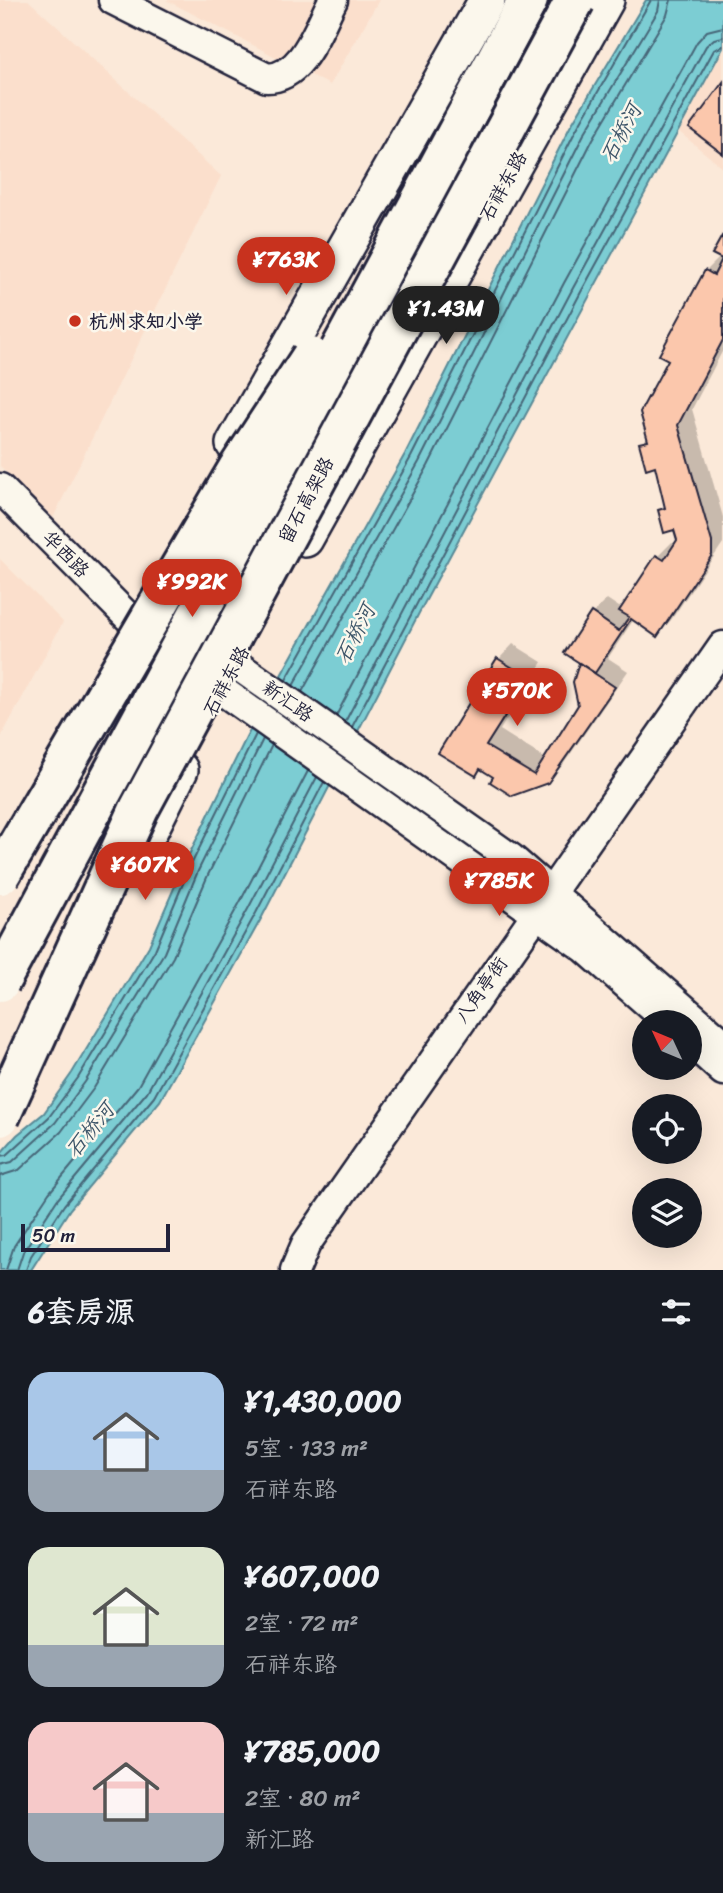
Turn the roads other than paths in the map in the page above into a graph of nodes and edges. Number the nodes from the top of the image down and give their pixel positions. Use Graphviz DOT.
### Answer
graph roads {
  1 [pos="113,0"];
  2 [pos="333,0"];
  3 [pos="487,0"];
  4 [pos="528,0"];
  5 [pos="575,0"];
  6 [pos="606,0"];
  7 [pos="452,142"];
  8 [pos="0,488"];
  9 [pos="131,620"];
  10 [pos="723,646"];
  11 [pos="227,677"];
  12 [pos="139,809"];
  13 [pos="0,875"];
  14 [pos="0,886"];
  15 [pos="542,902"];
  16 [pos="0,982"];
  17 [pos="655,1010"];
  18 [pos="723,1043"];
  19 [pos="702,1052"];
  20 [pos="723,1071"];
  21 [pos="0,1076"];
  22 [pos="0,1111"];
  23 [pos="0,1117"];
  24 [pos="295,1270"];
  1 -- 2 [label="street"];
  3 -- 9 [label="main road"];
  4 -- 7 [label="highway"];
  5 -- 12 [label="highway, 留石高架路, bridge"];
  6 -- 11 [label="main road, 石祥东路"];
  7 -- 13 [label="highway, bridge"];
  7 -- 16 [label="highway, bridge"];
  8 -- 9 [label="street, 华西路"];
  9 -- 11 [label="street, 新汇路"];
  9 -- 14 [label="main road"];
  10 -- 15 [label="street, 八角亭街"];
  11 -- 15 [label="street, 新汇路"];
  11 -- 15 [label="street, 新汇路"];
  11 -- 22 [label="main road, 石祥东路"];
  12 -- 21 [label="highway, 留石高架路, bridge"];
  12 -- 23 [label="highway, bridge"];
  15 -- 17 [label="street, 新汇路"];
  15 -- 18 [label="street, 新汇路"];
  15 -- 24 [label="street, 八角亭街"];
  19 -- 20 [label="street"];
}
